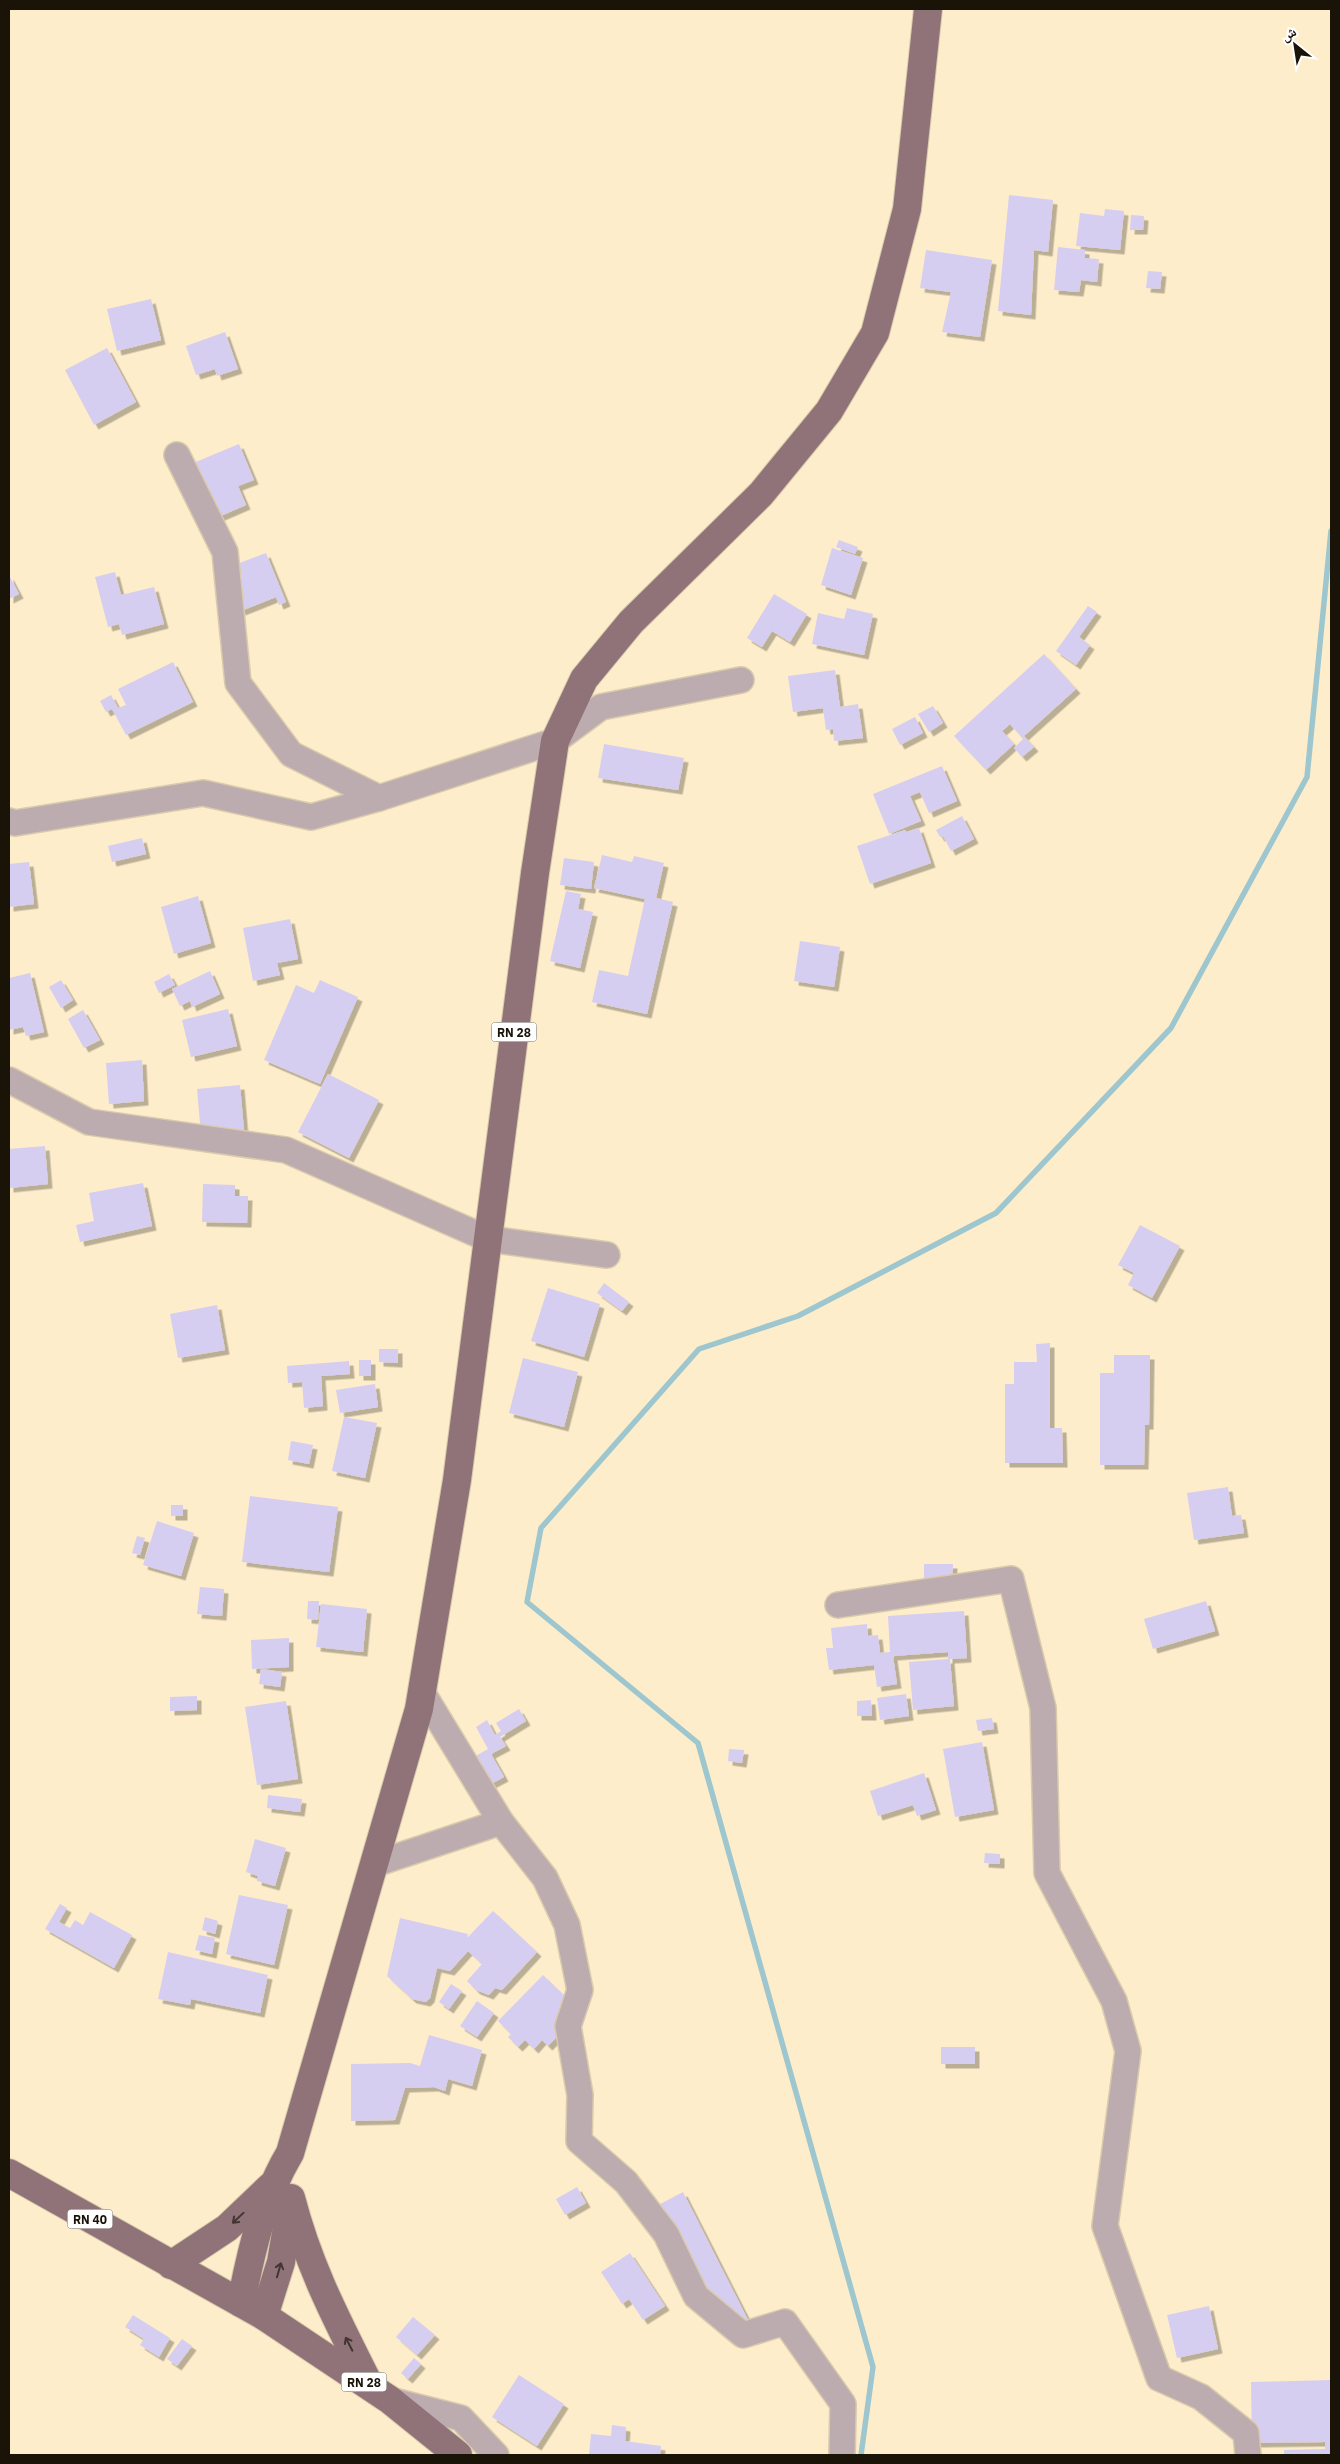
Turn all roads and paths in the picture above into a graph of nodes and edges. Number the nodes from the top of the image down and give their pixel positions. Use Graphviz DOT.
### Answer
graph roads {
  1 [pos="928,9"];
  2 [pos="177,455"];
  3 [pos="740,680"];
  4 [pos="555,741"];
  5 [pos="379,798"];
  6 [pos="9,821"];
  7 [pos="9,1080"];
  8 [pos="488,1240"];
  9 [pos="607,1255"];
  10 [pos="838,1605"];
  11 [pos="422,1692"];
  12 [pos="501,1822"];
  13 [pos="375,1864"];
  14 [pos="9,2173"];
  15 [pos="282,2191"];
  16 [pos="171,2265"];
  17 [pos="252,2310"];
  18 [pos="380,2393"];
  19 [pos="458,2455"];
  20 [pos="496,2455"];
  21 [pos="842,2455"];
  22 [pos="1248,2455"];
  1 -- 4 [label="main road, RN 28"];
  2 -- 5 [label="street"];
  3 -- 4 [label="street"];
  4 -- 5 [label="street"];
  4 -- 8 [label="main road, RN 28"];
  5 -- 6 [label="street"];
  7 -- 8 [label="street"];
  8 -- 9 [label="street"];
  8 -- 11 [label="main road, RN 28"];
  10 -- 22 [label="street"];
  11 -- 12 [label="street"];
  11 -- 13 [label="main road, RN 28"];
  12 -- 13 [label="street"];
  12 -- 21 [label="street"];
  13 -- 15 [label="main road, RN 28"];
  14 -- 16 [label="main road, RN 40"];
  15 -- 16 [label="main road, one-way"];
  15 -- 17 [label="main road, RN 28"];
  18 -- 15 [label="main road, one-way"];
  16 -- 17 [label="main road, RN 28"];
  17 -- 18 [label="main road, RN 28"];
  18 -- 19 [label="main road, RN 28"];
  18 -- 20 [label="street"];
}
